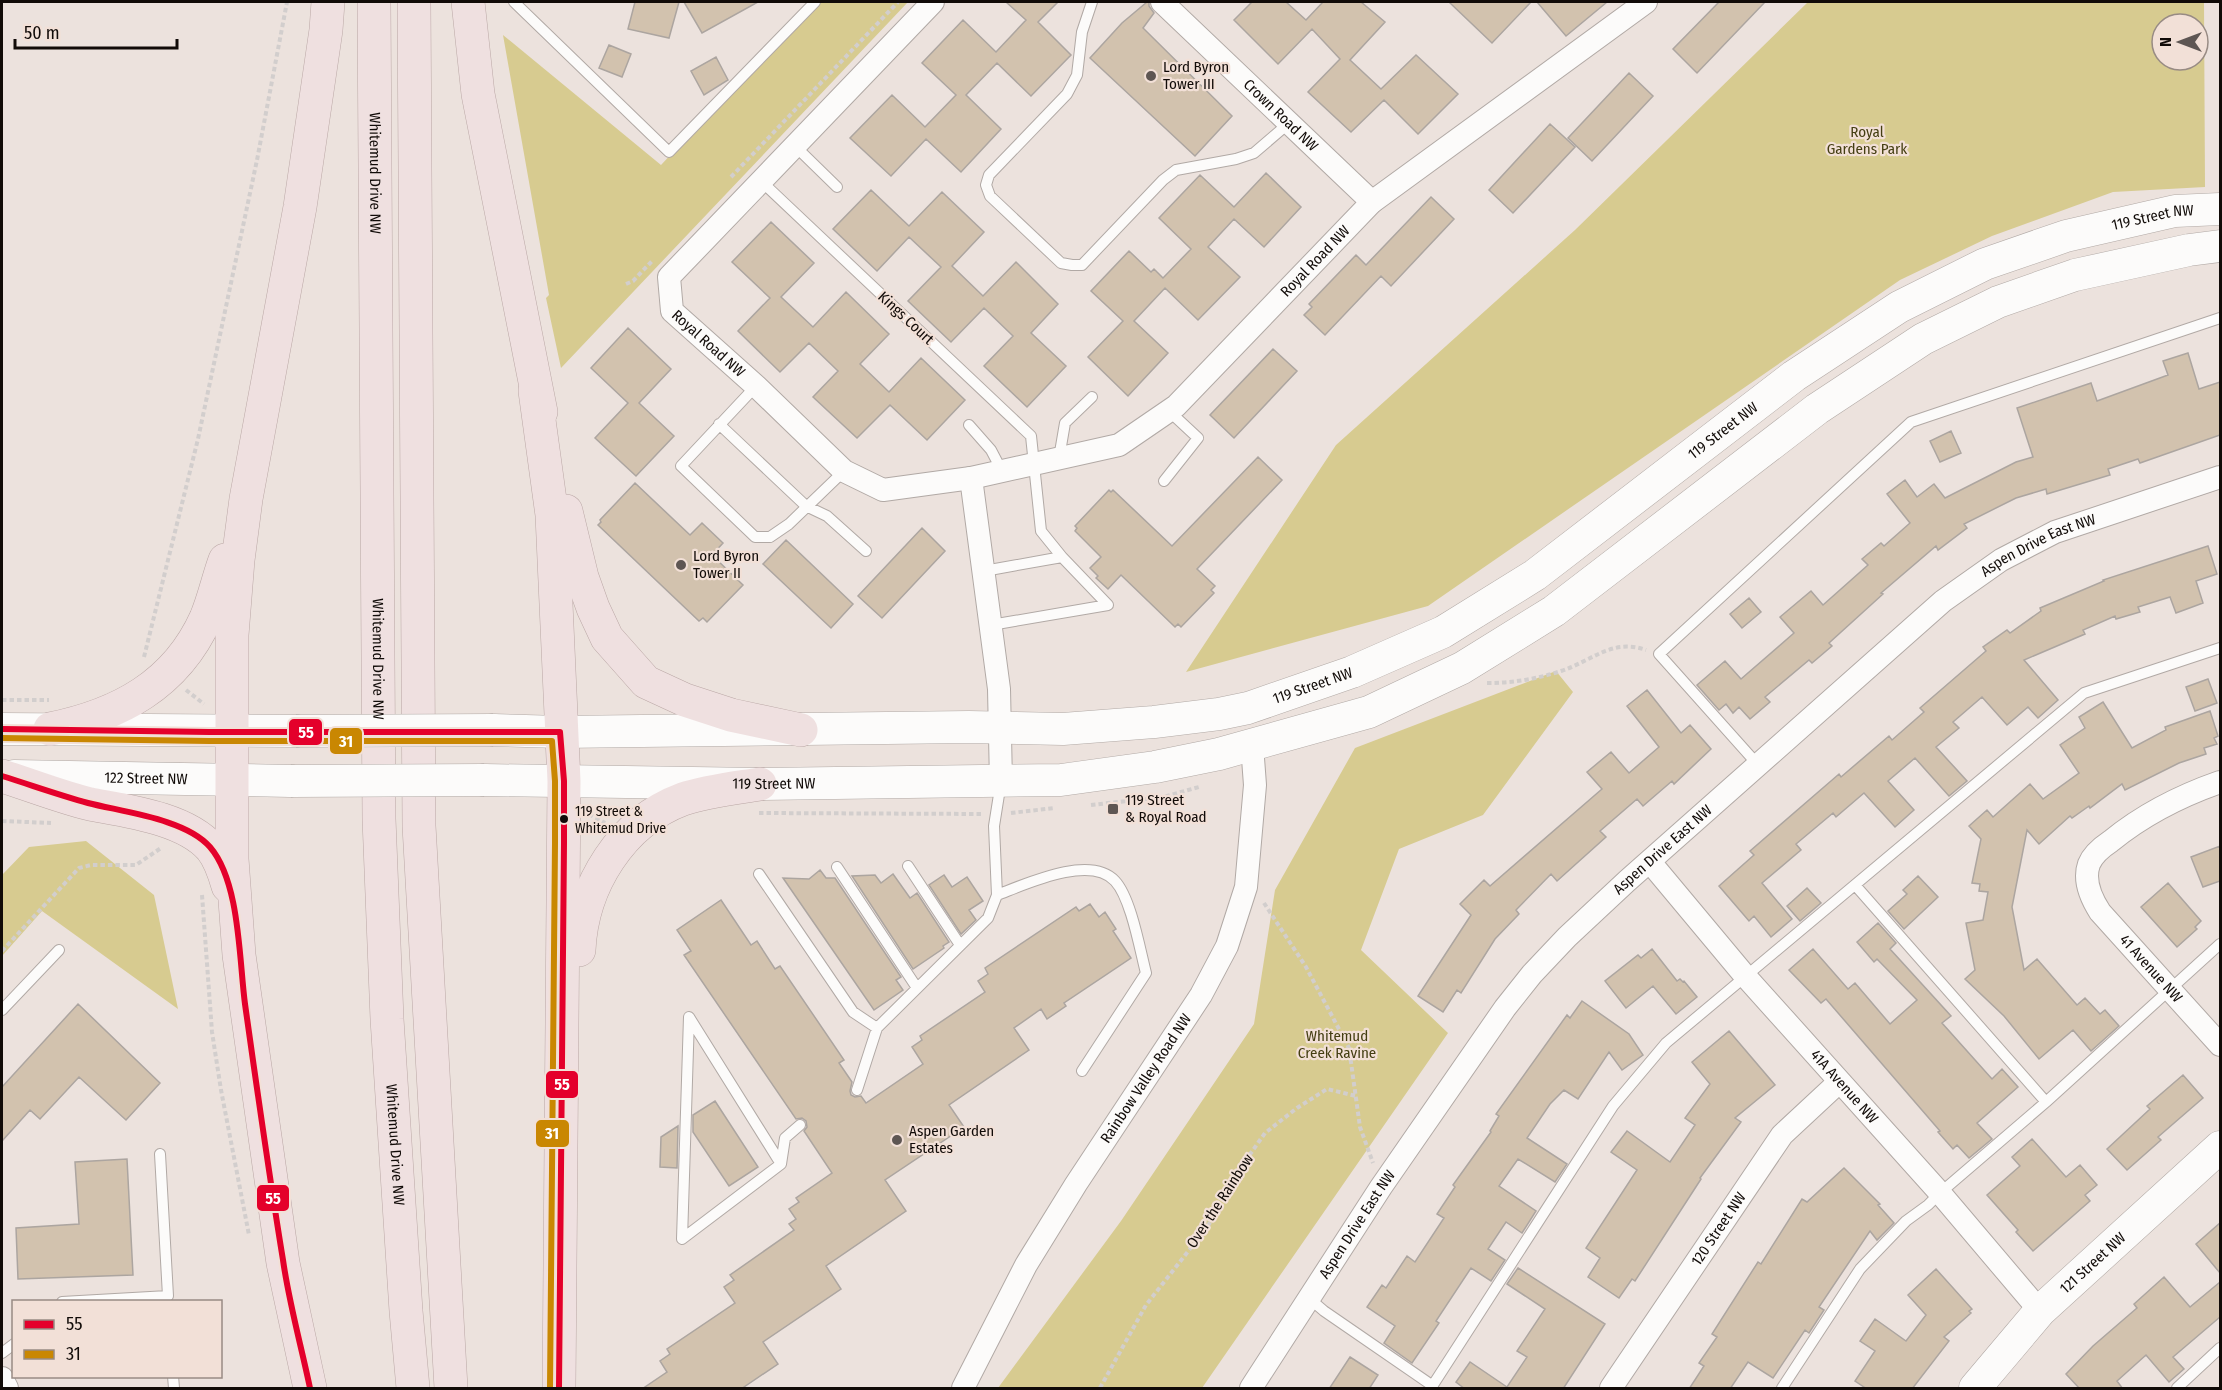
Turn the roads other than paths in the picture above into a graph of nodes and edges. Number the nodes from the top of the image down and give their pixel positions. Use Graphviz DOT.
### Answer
graph roads {
  1 [pos="328,2"];
  2 [pos="374,2"];
  3 [pos="414,2"];
  4 [pos="468,2"];
  5 [pos="514,2"];
  6 [pos="815,2"];
  7 [pos="933,2"];
  8 [pos="1092,2"];
  9 [pos="1162,2"];
  10 [pos="1646,2"];
  11 [pos="1290,123"];
  12 [pos="795,146"];
  13 [pos="761,181"];
  14 [pos="837,187"];
  15 [pos="1372,202"];
  16 [pos="2220,209"];
  17 [pos="2220,246"];
  18 [pos="2220,318"];
  19 [pos="756,386"];
  20 [pos="535,391"];
  21 [pos="1092,397"];
  22 [pos="1169,411"];
  23 [pos="719,424"];
  24 [pos="969,425"];
  25 [pos="1059,459"];
  26 [pos="1035,464"];
  27 [pos="844,471"];
  28 [pos="1002,471"];
  29 [pos="2220,477"];
  30 [pos="971,478"];
  31 [pos="1164,481"];
  32 [pos="246,499"];
  33 [pos="806,506"];
  34 [pos="866,551"];
  35 [pos="1062,557"];
  36 [pos="984,571"];
  37 [pos="991,625"];
  38 [pos="2220,648"];
  39 [pos="1248,708"];
  40 [pos="54,714"];
  41 [pos="2,729"];
  42 [pos="1000,729"];
  43 [pos="801,730"];
  44 [pos="232,732"];
  45 [pos="560,732"];
  46 [pos="1252,745"];
  47 [pos="1759,766"];
  48 [pos="2,776"];
  49 [pos="232,779"];
  50 [pos="291,781"];
  51 [pos="564,781"];
  52 [pos="1000,782"];
  53 [pos="2220,782"];
  54 [pos="760,784"];
  55 [pos="1650,862"];
  56 [pos="908,866"];
  57 [pos="837,867"];
  58 [pos="759,874"];
  59 [pos="1855,885"];
  60 [pos="997,895"];
  61 [pos="234,906"];
  62 [pos="2220,944"];
  63 [pos="960,945"];
  64 [pos="59,950"];
  65 [pos="1746,977"];
  66 [pos="917,988"];
  67 [pos="2172,990"];
  68 [pos="2,1010"];
  69 [pos="877,1028"];
  70 [pos="2220,1045"];
  71 [pos="1082,1071"];
  72 [pos="1839,1082"];
  73 [pos="857,1090"];
  74 [pos="2046,1102"];
  75 [pos="800,1125"];
  76 [pos="560,1137"];
  77 [pos="2220,1147"];
  78 [pos="160,1154"];
  79 [pos="781,1164"];
  80 [pos="1940,1192"];
  81 [pos="168,1299"];
  82 [pos="1310,1299"];
  83 [pos="133,1300"];
  84 [pos="2040,1311"];
  85 [pos="2220,1348"];
  86 [pos="2,1378"];
  87 [pos="1432,1387"];
  88 [pos="7,1389"];
  89 [pos="310,1389"];
  90 [pos="413,1389"];
  91 [pos="451,1389"];
  92 [pos="559,1389"];
  93 [pos="963,1389"];
  94 [pos="1251,1389"];
  95 [pos="1611,1389"];
  96 [pos="1782,1389"];
  97 [pos="1975,1389"];
  98 [pos="2176,1389"];
  1 -- 32 [label="highway"];
  2 -- 90 [label="highway, Whitemud Drive NW"];
  3 -- 91 [label="highway"];
  4 -- 20 [label="highway"];
  5 -- 6 [label="lane"];
  7 -- 12 [label="street, Royal Road NW"];
  8 -- 11 [label="lane"];
  9 -- 11 [label="street, Crown Road NW"];
  10 -- 15 [label="street, Royal Road NW"];
  11 -- 15 [label="street, Crown Road NW"];
  12 -- 13 [label="street, Royal Road NW"];
  12 -- 14 [label="lane"];
  13 -- 19 [label="street, Royal Road NW"];
  13 -- 26 [label="lane, Kings Court"];
  15 -- 22 [label="street, Royal Road NW"];
  16 -- 39 [label="main road, 119 Street NW"];
  17 -- 46 [label="main road, 119 Street NW"];
  18 -- 47 [label="lane"];
  19 -- 23 [label="lane"];
  19 -- 27 [label="street, Royal Road NW"];
  20 -- 43 [label="highway"];
  20 -- 45 [label="highway"];
  21 -- 25 [label="lane"];
  22 -- 25 [label="street, Royal Road NW"];
  22 -- 31 [label="lane"];
  23 -- 33 [label="lane"];
  23 -- 33 [label="lane"];
  24 -- 28 [label="lane"];
  25 -- 26 [label="street, Royal Road NW"];
  26 -- 28 [label="street, Royal Road NW"];
  26 -- 35 [label="lane, Kings Court"];
  27 -- 30 [label="street, Royal Road NW"];
  27 -- 33 [label="lane"];
  28 -- 30 [label="street, Royal Road NW"];
  29 -- 47 [label="street, Aspen Drive East NW"];
  30 -- 36 [label="street"];
  32 -- 40 [label="highway"];
  32 -- 44 [label="highway"];
  33 -- 34 [label="lane"];
  35 -- 36 [label="lane"];
  35 -- 37 [label="lane, Kings Court"];
  36 -- 37 [label="street"];
  37 -- 42 [label="street"];
  38 -- 59 [label="lane"];
  39 -- 42 [label="main road, 119 Street NW"];
  39 -- 46 [label="main road"];
  40 -- 41 [label="main road"];
  40 -- 44 [label="main road"];
  42 -- 43 [label="main road, 119 Street NW"];
  42 -- 52 [label="street"];
  43 -- 45 [label="main road, 119 Street NW"];
  44 -- 45 [label="main road, 119 Street NW, bridge"];
  44 -- 49 [label="highway"];
  45 -- 51 [label="highway"];
  46 -- 52 [label="main road, 119 Street NW"];
  46 -- 93 [label="street, Rainbow Valley Road NW"];
  47 -- 55 [label="street, Aspen Drive East NW"];
  48 -- 49 [label="main road, 122 Street NW"];
  48 -- 61 [label="highway"];
  49 -- 50 [label="main road, 122 Street NW"];
  49 -- 61 [label="highway"];
  50 -- 51 [label="main road, 119 Street NW, bridge"];
  51 -- 54 [label="main road, 119 Street NW"];
  51 -- 76 [label="highway"];
  52 -- 54 [label="main road, 119 Street NW"];
  52 -- 60 [label="lane"];
  53 -- 67 [label="street, 41 Avenue NW"];
  54 -- 76 [label="highway"];
  55 -- 65 [label="street, 41A Avenue NW"];
  55 -- 82 [label="street, Aspen Drive East NW"];
  56 -- 63 [label="lane"];
  57 -- 66 [label="lane"];
  58 -- 69 [label="lane"];
  59 -- 65 [label="lane"];
  59 -- 74 [label="lane"];
  60 -- 63 [label="lane"];
  60 -- 71 [label="lane"];
  61 -- 89 [label="highway"];
  62 -- 67 [label="lane"];
  63 -- 66 [label="lane"];
  64 -- 68 [label="lane"];
  65 -- 72 [label="street, 41A Avenue NW"];
  65 -- 87 [label="lane"];
  66 -- 69 [label="lane"];
  67 -- 70 [label="street, 41 Avenue NW"];
  67 -- 74 [label="lane"];
  69 -- 73 [label="lane"];
  72 -- 80 [label="street, 41A Avenue NW"];
  72 -- 95 [label="street, 120 Street NW"];
  74 -- 80 [label="lane"];
  75 -- 79 [label="lane"];
  76 -- 92 [label="highway"];
  77 -- 84 [label="main road, 121 Street NW"];
  78 -- 81 [label="lane"];
  79 -- 79 [label="lane"];
  80 -- 84 [label="street, 41A Avenue NW"];
  80 -- 96 [label="lane"];
  81 -- 83 [label="lane"];
  82 -- 87 [label="lane"];
  82 -- 94 [label="street, Aspen Drive East NW"];
  84 -- 97 [label="main road, 121 Street NW"];
  85 -- 98 [label="lane"];
  86 -- 88 [label="street"];
}
